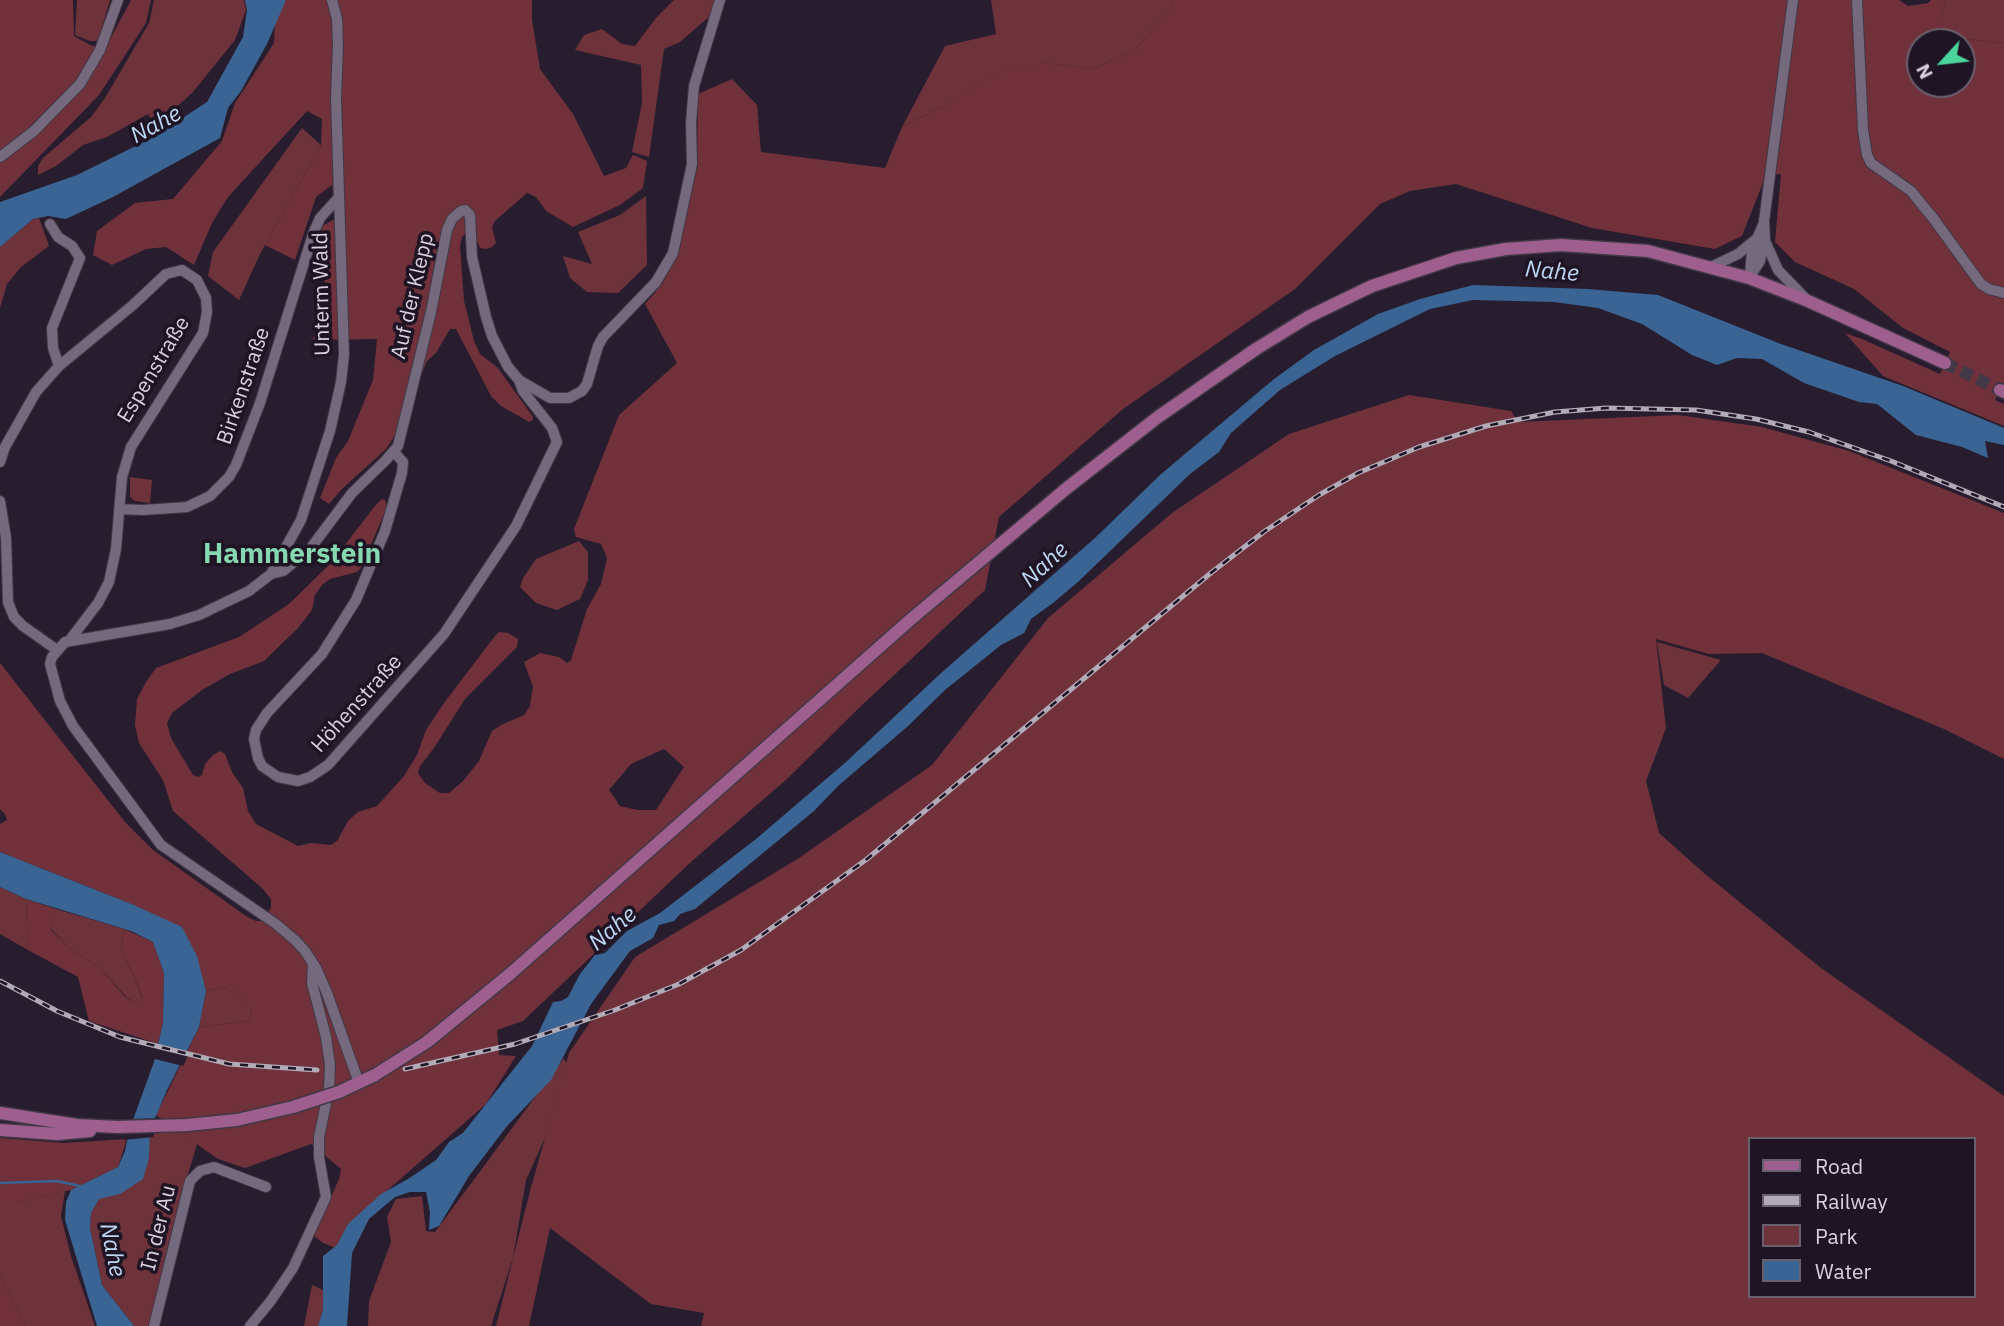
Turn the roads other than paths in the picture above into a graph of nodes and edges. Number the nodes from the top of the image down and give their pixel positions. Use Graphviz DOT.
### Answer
graph roads {
  1 [pos="118,0"];
  2 [pos="332,0"];
  3 [pos="720,0"];
  4 [pos="1793,0"];
  5 [pos="1857,0"];
  6 [pos="0,157"];
  7 [pos="338,197"];
  8 [pos="50,224"];
  9 [pos="1760,239"];
  10 [pos="1713,266"];
  11 [pos="1749,278"];
  12 [pos="2004,293"];
  13 [pos="1808,301"];
  14 [pos="1945,363"];
  15 [pos="59,366"];
  16 [pos="519,380"];
  17 [pos="557,442"];
  18 [pos="394,452"];
  19 [pos="0,463"];
  20 [pos="0,501"];
  21 [pos="119,509"];
  22 [pos="271,574"];
  23 [pos="69,641"];
  24 [pos="57,650"];
  25 [pos="313,962"];
  26 [pos="359,1083"];
  27 [pos="0,1113"];
  28 [pos="118,1127"];
  29 [pos="0,1130"];
  30 [pos="266,1187"];
  31 [pos="154,1326"];
  32 [pos="250,1326"];
  1 -- 6 [label="street"];
  2 -- 7 [label="street, Unterm Wald"];
  3 -- 16 [label="street, Auf der Klepp"];
  4 -- 9 [label="street"];
  5 -- 12 [label="street"];
  7 -- 21 [label="street, Birkenstraße"];
  7 -- 22 [label="street, Unterm Wald"];
  8 -- 15 [label="street"];
  9 -- 10 [label="street"];
  9 -- 11 [label="street"];
  9 -- 13 [label="street"];
  10 -- 11 [label="main road"];
  10 -- 26 [label="main road, bridge"];
  11 -- 13 [label="main road"];
  13 -- 14 [label="main road"];
  15 -- 19 [label="street"];
  15 -- 21 [label="street, Espenstraße"];
  16 -- 17 [label="street, Auf der Klepp"];
  16 -- 18 [label="street, Auf der Klepp"];
  17 -- 18 [label="street, Höhenstraße"];
  18 -- 22 [label="street"];
  20 -- 24 [label="street"];
  21 -- 23 [label="street, Espenstraße"];
  22 -- 23 [label="street"];
  23 -- 24 [label="street"];
  24 -- 25 [label="street"];
  25 -- 26 [label="street"];
  25 -- 32 [label="street"];
  26 -- 28 [label="main road, bridge"];
  27 -- 28 [label="main road"];
  28 -- 29 [label="main road"];
  30 -- 31 [label="street, In der Au"];
}
